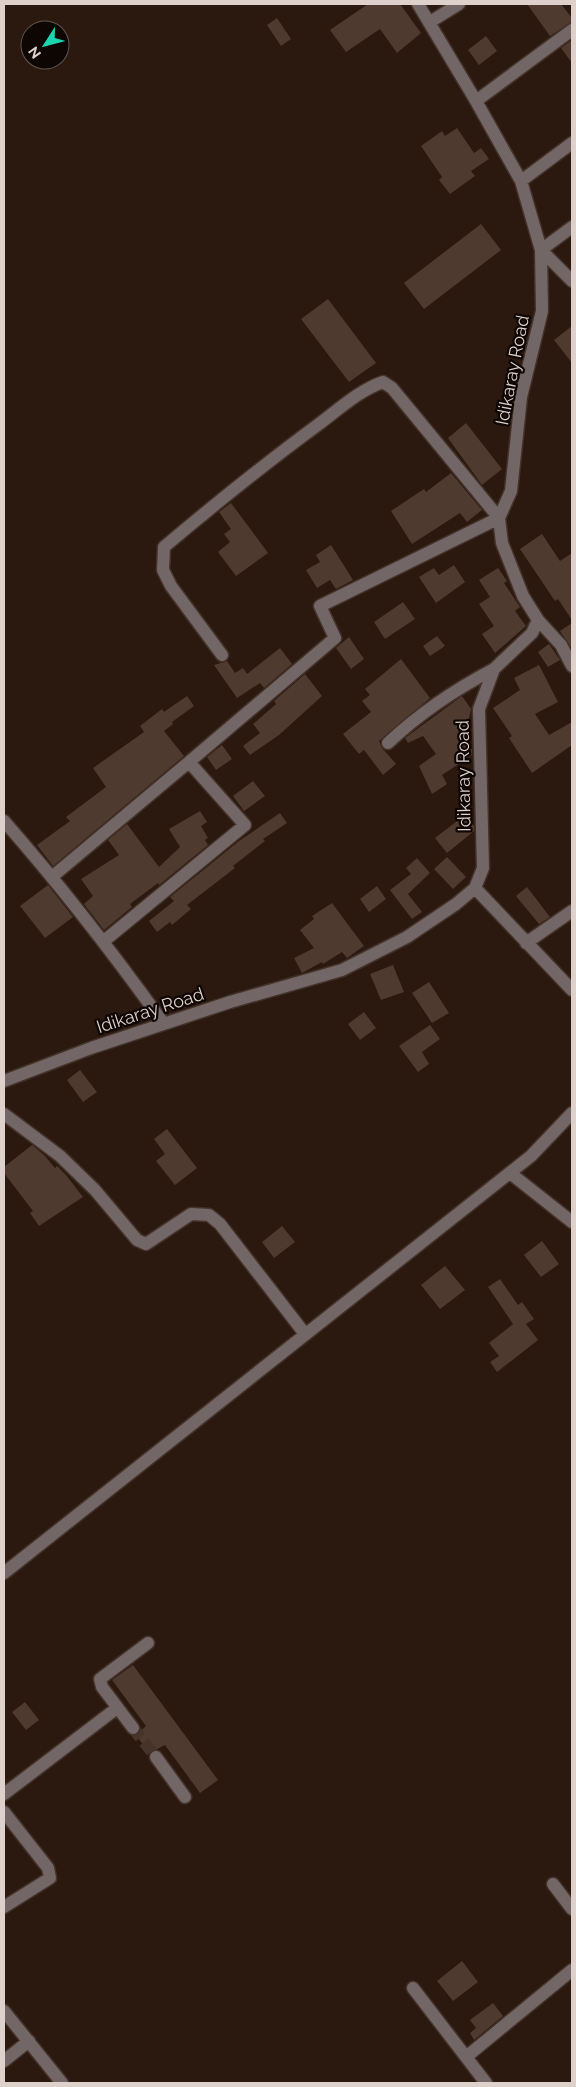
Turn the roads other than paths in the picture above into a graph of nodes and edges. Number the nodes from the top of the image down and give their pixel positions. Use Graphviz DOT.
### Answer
graph roads {
  1 [pos="418,4"];
  2 [pos="459,4"];
  3 [pos="430,22"];
  4 [pos="572,30"];
  5 [pos="476,101"];
  6 [pos="572,143"];
  7 [pos="521,181"];
  8 [pos="572,227"];
  9 [pos="541,250"];
  10 [pos="572,280"];
  11 [pos="500,518"];
  12 [pos="538,620"];
  13 [pos="222,655"];
  14 [pos="572,666"];
  15 [pos="494,669"];
  16 [pos="388,743"];
  17 [pos="188,762"];
  18 [pos="4,821"];
  19 [pos="53,876"];
  20 [pos="475,888"];
  21 [pos="572,911"];
  22 [pos="104,941"];
  23 [pos="526,943"];
  24 [pos="572,990"];
  25 [pos="164,1024"];
  26 [pos="4,1081"];
  27 [pos="572,1113"];
  28 [pos="4,1114"];
  29 [pos="510,1172"];
  30 [pos="572,1222"];
  31 [pos="305,1334"];
  32 [pos="4,1573"];
  33 [pos="148,1643"];
  34 [pos="117,1708"];
  35 [pos="133,1728"];
  36 [pos="156,1758"];
  37 [pos="4,1794"];
  38 [pos="185,1797"];
  39 [pos="4,1812"];
  40 [pos="553,1884"];
  41 [pos="4,1907"];
  42 [pos="572,1909"];
  43 [pos="572,1970"];
  44 [pos="413,1988"];
  45 [pos="4,2011"];
  46 [pos="29,2041"];
  47 [pos="466,2057"];
  48 [pos="4,2061"];
  49 [pos="62,2083"];
  50 [pos="486,2083"];
  1 -- 3 [label="street, Idikaray Road"];
  2 -- 3 [label="street"];
  3 -- 5 [label="street, Idikaray Road"];
  4 -- 5 [label="street"];
  5 -- 7 [label="street, Idikaray Road"];
  6 -- 7 [label="street"];
  7 -- 9 [label="street, Idikaray Road"];
  8 -- 9 [label="street"];
  9 -- 10 [label="street"];
  9 -- 11 [label="street, Idikaray Road"];
  11 -- 12 [label="street, Idikaray Road"];
  11 -- 13 [label="street"];
  11 -- 17 [label="street"];
  12 -- 14 [label="street"];
  12 -- 15 [label="street, Idikaray Road"];
  15 -- 16 [label="street"];
  15 -- 20 [label="street, Idikaray Road"];
  17 -- 19 [label="street"];
  17 -- 22 [label="street"];
  18 -- 19 [label="street"];
  19 -- 22 [label="street"];
  20 -- 23 [label="street"];
  20 -- 25 [label="street, Idikaray Road"];
  21 -- 23 [label="street"];
  22 -- 25 [label="street"];
  23 -- 24 [label="street"];
  25 -- 26 [label="street, Idikaray Road"];
  27 -- 29 [label="street"];
  28 -- 31 [label="street"];
  29 -- 30 [label="street"];
  29 -- 31 [label="street"];
  31 -- 32 [label="street"];
  33 -- 34 [label="street"];
  34 -- 35 [label="street"];
  34 -- 37 [label="street"];
  36 -- 38 [label="street"];
  39 -- 41 [label="street"];
  40 -- 42 [label="street"];
  43 -- 47 [label="street"];
  44 -- 47 [label="street"];
  45 -- 46 [label="street"];
  46 -- 48 [label="street"];
  46 -- 49 [label="street"];
  47 -- 50 [label="street"];
}
